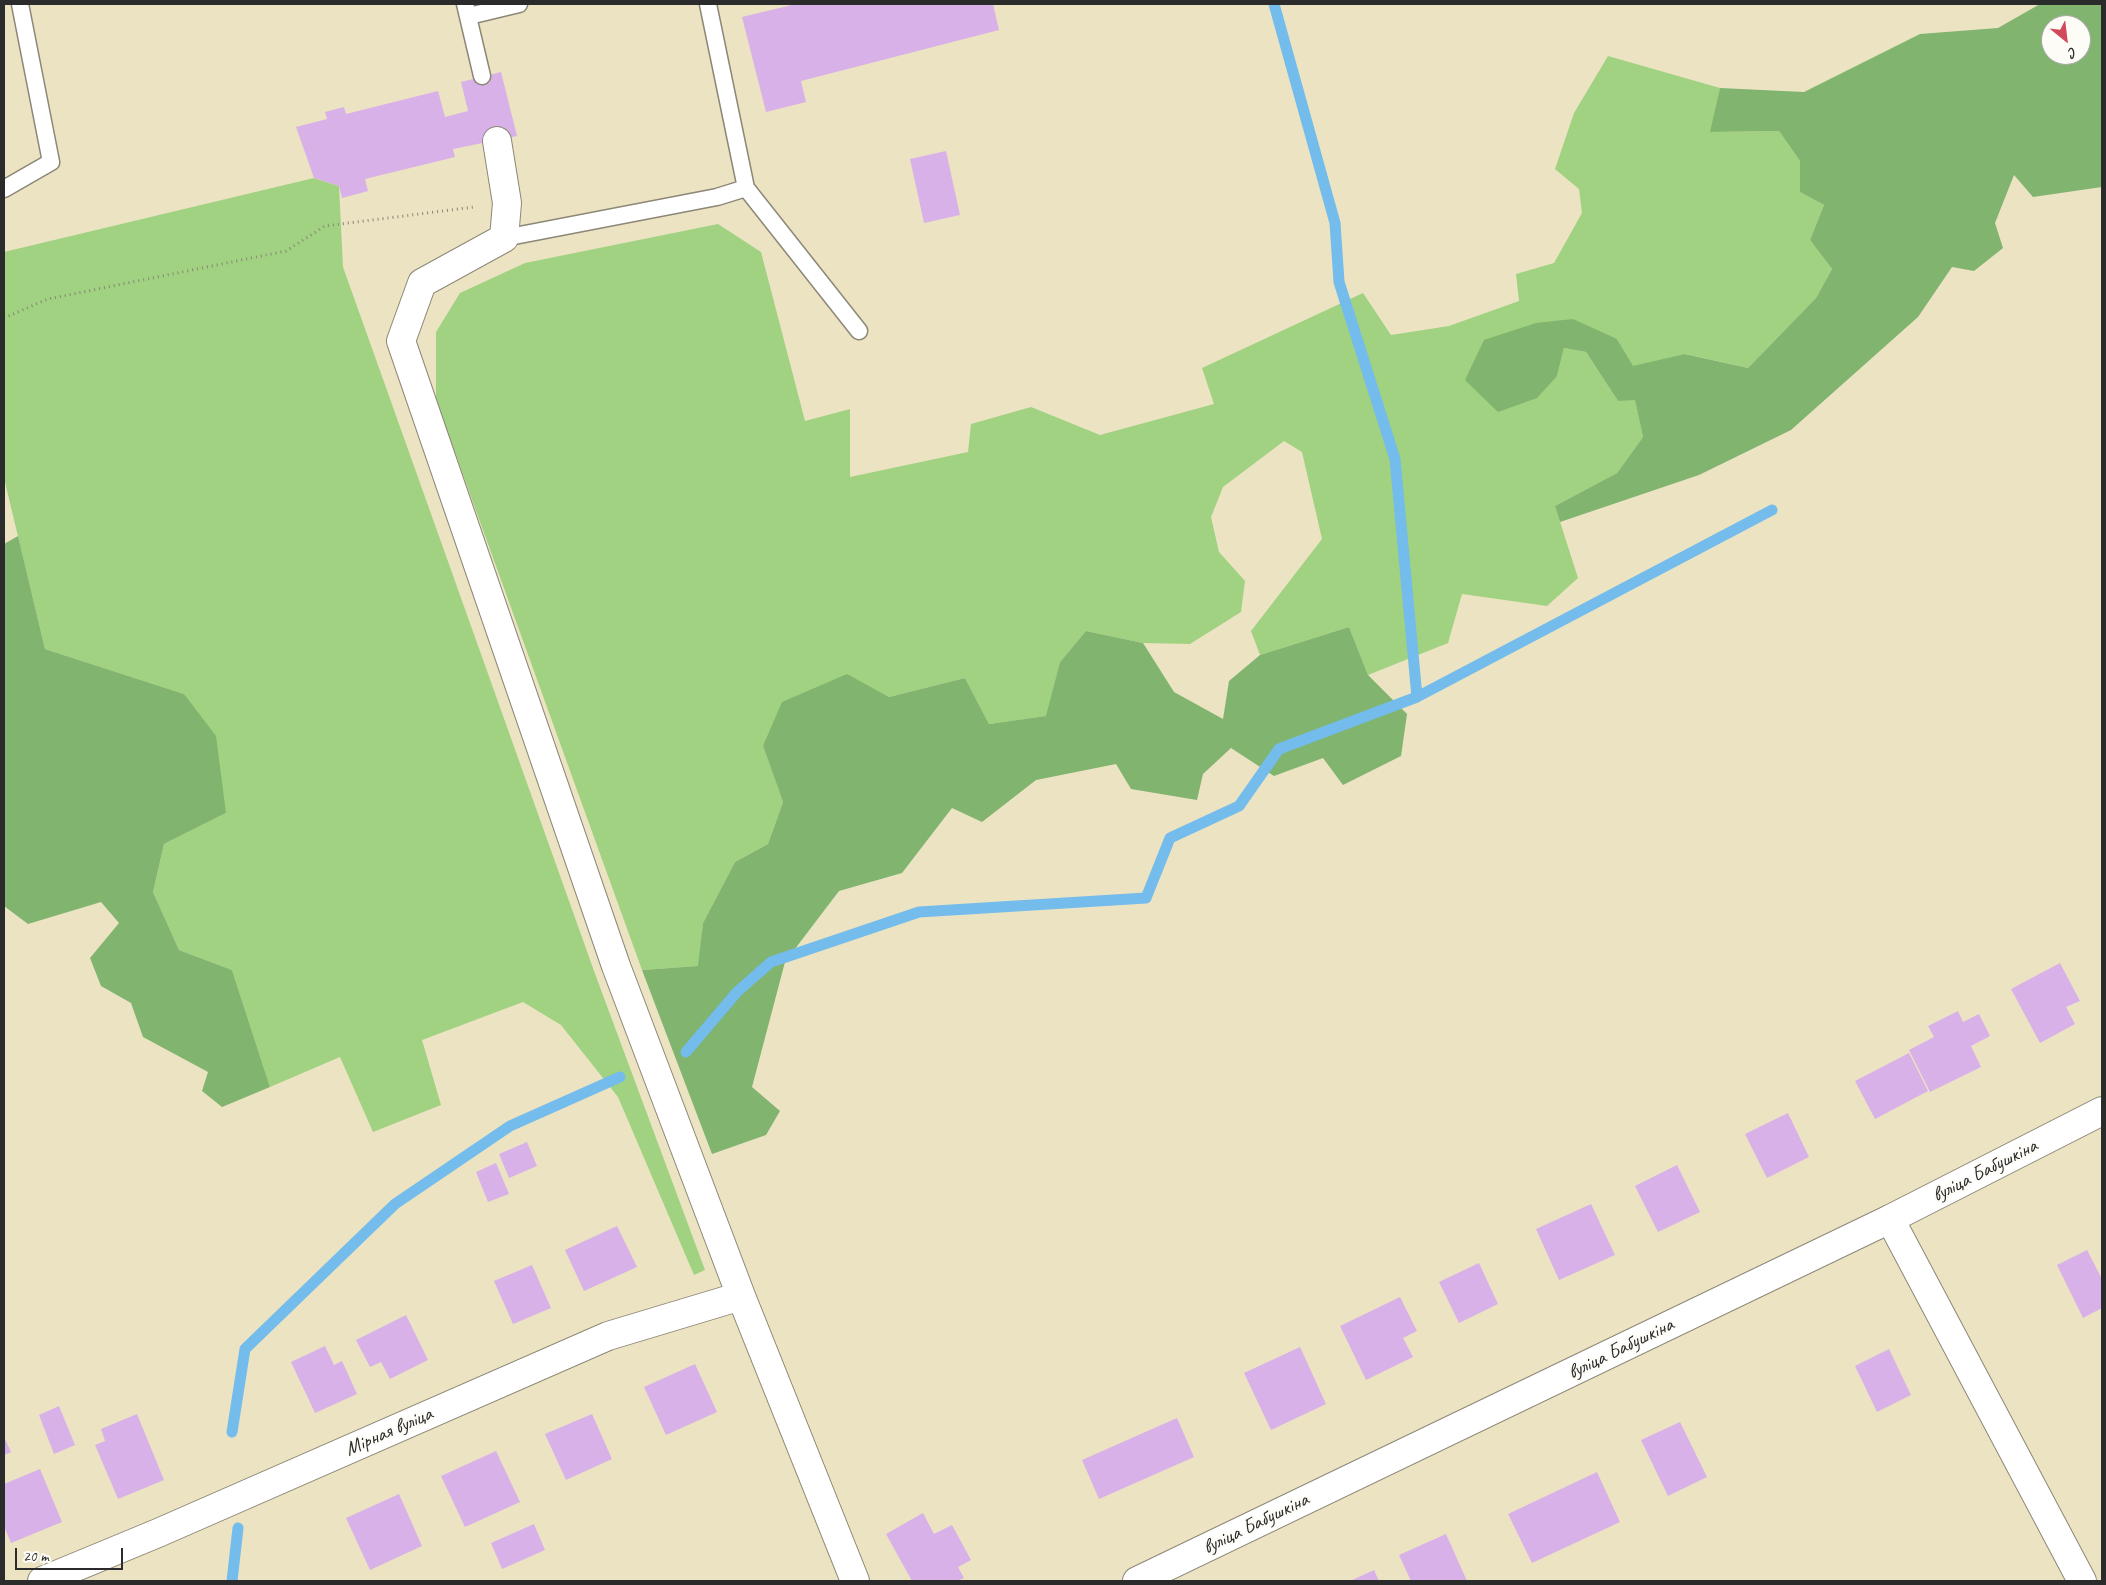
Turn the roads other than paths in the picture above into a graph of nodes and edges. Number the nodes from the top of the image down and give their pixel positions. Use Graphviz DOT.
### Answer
graph roads {
  1 [pos="20,4"];
  2 [pos="519,4"];
  3 [pos="708,4"];
  4 [pos="467,10"];
  5 [pos="482,76"];
  6 [pos="496,141"];
  7 [pos="746,188"];
  8 [pos="4,189"];
  9 [pos="504,238"];
  10 [pos="859,331"];
  11 [pos="2102,1111"];
  12 [pos="1890,1220"];
  13 [pos="741,1296"];
  14 [pos="42,1581"];
  15 [pos="855,1581"];
  16 [pos="1137,1581"];
  17 [pos="2082,1581"];
  1 -- 8 [label="lane"];
  2 -- 4 [label="lane"];
  3 -- 7 [label="lane"];
  4 -- 5 [label="lane"];
  6 -- 9 [label="street"];
  7 -- 9 [label="lane"];
  7 -- 10 [label="lane"];
  9 -- 13 [label="street"];
  11 -- 12 [label="street, вуліца Бабушкіна"];
  12 -- 16 [label="street, вуліца Бабушкіна"];
  12 -- 17 [label="street"];
  13 -- 14 [label="street, Мірная вуліца"];
  13 -- 15 [label="street"];
}
